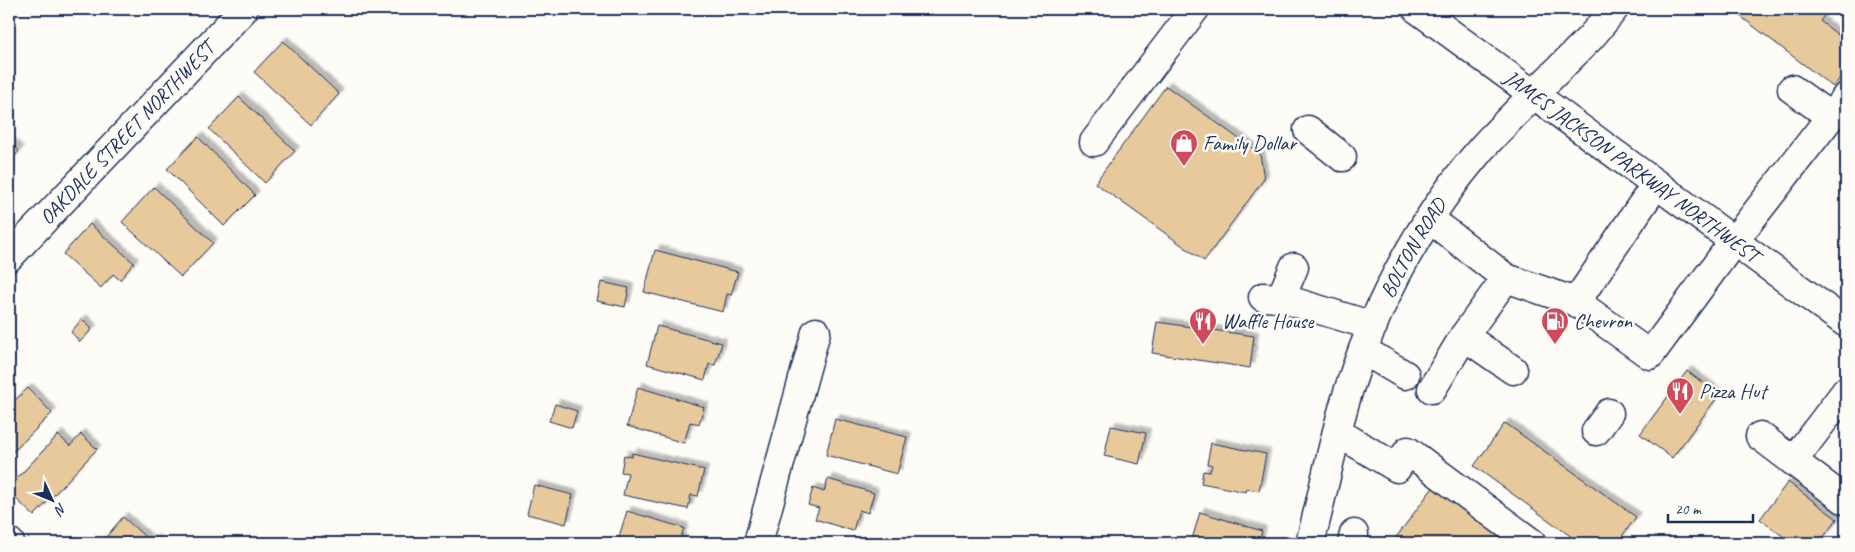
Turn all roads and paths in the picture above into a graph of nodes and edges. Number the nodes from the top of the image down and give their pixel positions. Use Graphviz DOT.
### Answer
graph roads {
  1 [pos="244,9"];
  2 [pos="1195,9"];
  3 [pos="1417,9"];
  4 [pos="1614,9"];
  5 [pos="1792,89"];
  6 [pos="1534,94"];
  7 [pos="1839,107"];
  8 [pos="1308,130"];
  9 [pos="1094,142"];
  10 [pos="1342,157"];
  11 [pos="1656,184"];
  12 [pos="1430,219"];
  13 [pos="1734,241"];
  14 [pos="9,257"];
  15 [pos="1294,267"];
  16 [pos="1506,278"];
  17 [pos="1576,302"];
  18 [pos="1846,323"];
  19 [pos="816,332"];
  20 [pos="1464,336"];
  21 [pos="1368,338"];
  22 [pos="1512,370"];
  23 [pos="1405,375"];
  24 [pos="1432,390"];
  25 [pos="1846,392"];
  26 [pos="1337,432"];
  27 [pos="1760,436"];
  28 [pos="1793,461"];
  29 [pos="1844,500"];
  30 [pos="758,543"];
  31 [pos="1310,543"];
  32 [pos="1532,543"];
  1 -- 14 [label="street, OAKDALE STREET NORTHWEST"];
  2 -- 9 [label="street"];
  3 -- 6 [label="street, JAMES JACKSON PARKWAY NORTHWEST"];
  4 -- 6 [label="street, BOLTON ROAD"];
  5 -- 7 [label="street"];
  6 -- 11 [label="street, JAMES JACKSON PARKWAY NORTHWEST"];
  6 -- 12 [label="street, BOLTON ROAD"];
  7 -- 13 [label="street"];
  8 -- 10 [label="street"];
  11 -- 13 [label="street, JAMES JACKSON PARKWAY NORTHWEST"];
  11 -- 17 [label="street"];
  12 -- 16 [label="street"];
  12 -- 21 [label="street, BOLTON ROAD"];
  13 -- 17 [label="street"];
  13 -- 18 [label="street, JAMES JACKSON PARKWAY NORTHWEST"];
  15 -- 21 [label="street"];
  16 -- 17 [label="street"];
  16 -- 20 [label="street"];
  19 -- 30 [label="street"];
  20 -- 22 [label="street"];
  20 -- 24 [label="street"];
  21 -- 23 [label="street"];
  21 -- 26 [label="street, BOLTON ROAD"];
  25 -- 28 [label="street"];
  26 -- 31 [label="street, BOLTON ROAD"];
  26 -- 32 [label="street"];
  27 -- 28 [label="street"];
  28 -- 29 [label="street"];
}
